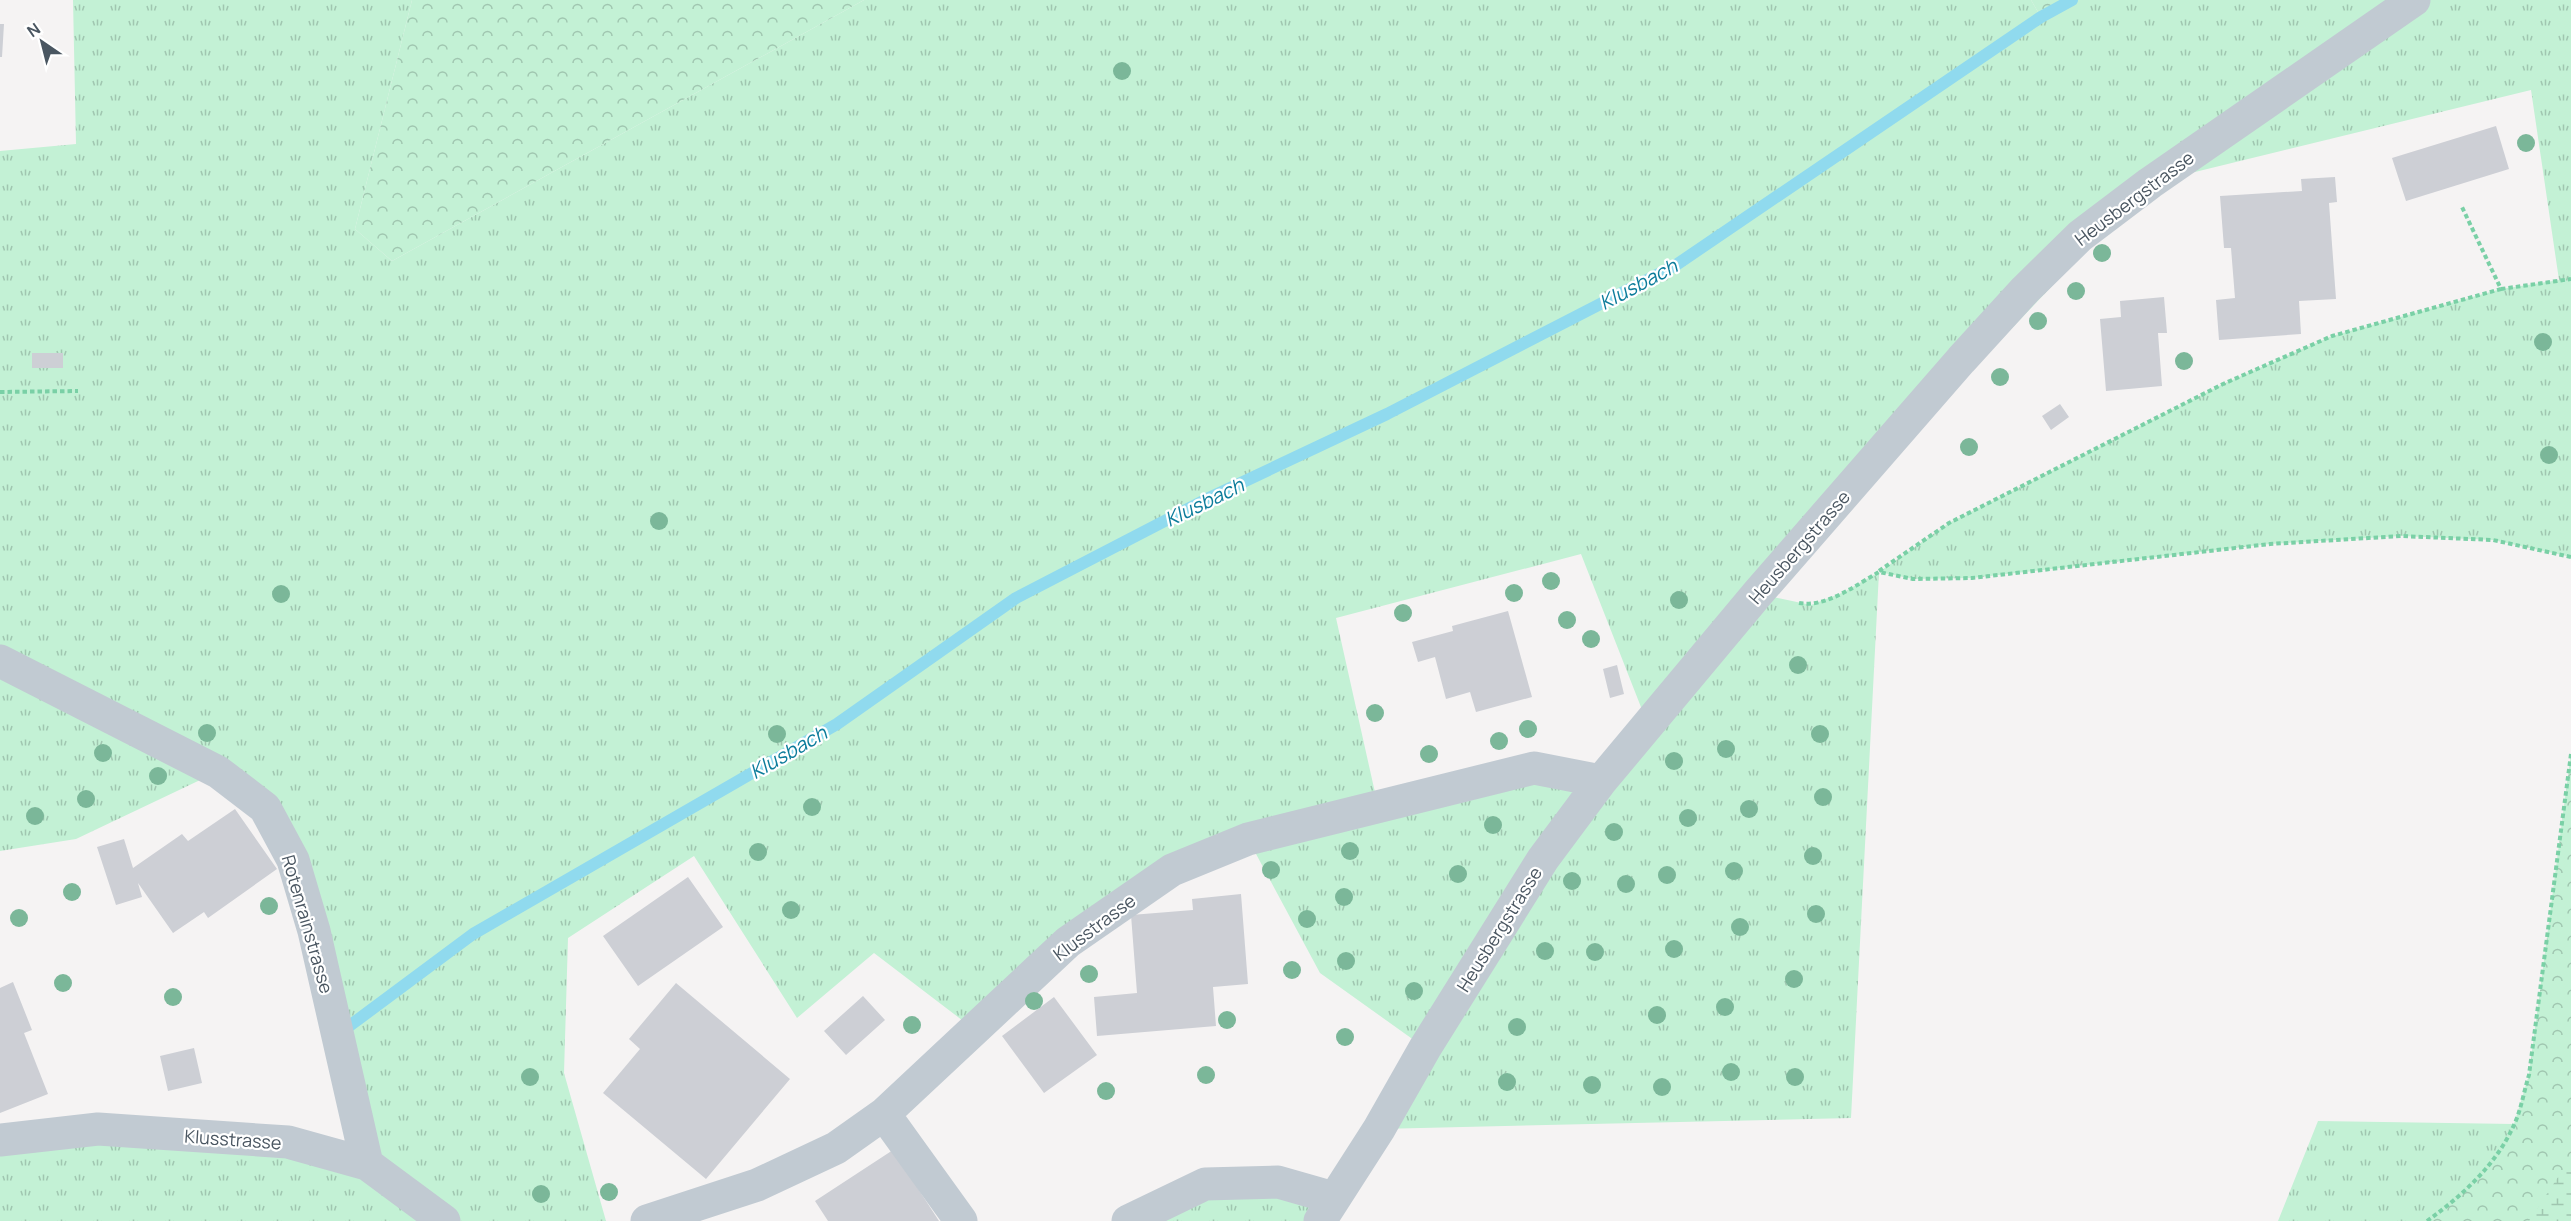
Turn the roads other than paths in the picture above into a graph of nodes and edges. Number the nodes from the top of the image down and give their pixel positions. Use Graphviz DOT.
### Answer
graph roads {
  1 [pos="2414,0"];
  2 [pos="0,661"];
  3 [pos="1601,781"];
  4 [pos="884,1114"];
  5 [pos="0,1140"];
  6 [pos="367,1164"];
  7 [pos="1327,1209"];
  8 [pos="444,1221"];
  9 [pos="647,1221"];
  10 [pos="961,1221"];
  11 [pos="1128,1221"];
  1 -- 3 [label="street, Heusbergstrasse"];
  2 -- 6 [label="street, Rotenrainstrasse"];
  3 -- 4 [label="street, Klusstrasse"];
  3 -- 7 [label="street, Heusbergstrasse"];
  4 -- 9 [label="street, Klusstrasse"];
  4 -- 10 [label="street"];
  5 -- 6 [label="street, Klusstrasse"];
  6 -- 8 [label="street, Klusstrasse"];
  7 -- 11 [label="street"];
}
